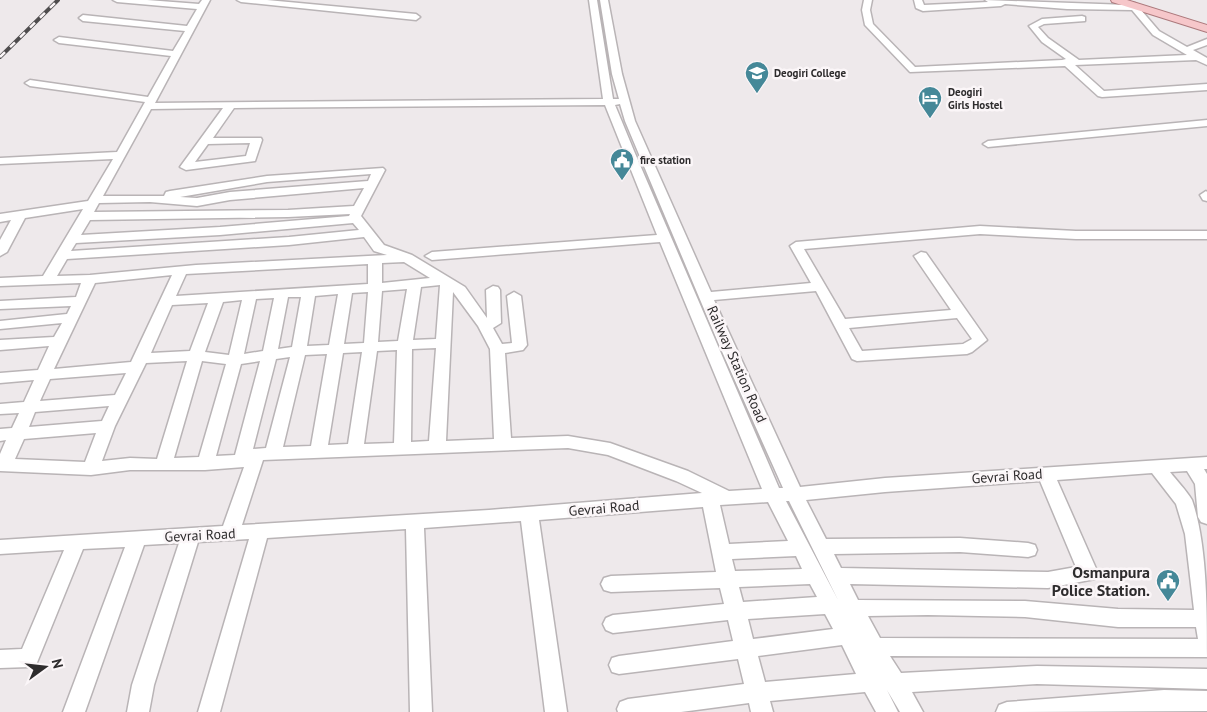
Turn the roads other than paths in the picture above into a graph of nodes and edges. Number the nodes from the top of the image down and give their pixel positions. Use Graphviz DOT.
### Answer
graph roads {
  1 [pos="117,0"];
  2 [pos="241,0"];
  3 [pos="593,0"];
  4 [pos="604,0"];
  5 [pos="860,0"];
  6 [pos="868,0"];
  7 [pos="918,0"];
  8 [pos="989,0"];
  9 [pos="1126,2"];
  10 [pos="204,4"];
  11 [pos="1025,4"];
  12 [pos="416,17"];
  13 [pos="83,18"];
  14 [pos="1082,19"];
  15 [pos="1207,24"];
  16 [pos="190,29"];
  17 [pos="1207,29"];
  18 [pos="59,40"];
  19 [pos="1207,42"];
  20 [pos="1186,50"];
  21 [pos="176,54"];
  22 [pos="1198,57"];
  23 [pos="1071,62"];
  24 [pos="1207,62"];
  25 [pos="30,83"];
  26 [pos="1207,87"];
  27 [pos="608,102"];
  28 [pos="625,102"];
  29 [pos="149,103"];
  30 [pos="230,106"];
  31 [pos="1207,123"];
  32 [pos="205,140"];
  33 [pos="988,144"];
  34 [pos="121,155"];
  35 [pos="0,160"];
  36 [pos="93,202"];
  37 [pos="358,214"];
  38 [pos="20,215"];
  39 [pos="85,216"];
  40 [pos="0,218"];
  41 [pos="367,233"];
  42 [pos="1207,235"];
  43 [pos="664,238"];
  44 [pos="72,239"];
  45 [pos="202,246"];
  46 [pos="0,252"];
  47 [pos="62,256"];
  48 [pos="432,256"];
  49 [pos="921,256"];
  50 [pos="407,258"];
  51 [pos="375,260"];
  52 [pos="189,269"];
  53 [pos="90,278"];
  54 [pos="48,280"];
  55 [pos="445,280"];
  56 [pos="0,282"];
  57 [pos="415,284"];
  58 [pos="820,286"];
  59 [pos="376,288"];
  60 [pos="346,290"];
  61 [pos="494,290"];
  62 [pos="309,292"];
  63 [pos="282,294"];
  64 [pos="250,296"];
  65 [pos="514,296"];
  66 [pos="706,296"];
  67 [pos="217,298"];
  68 [pos="81,301"];
  69 [pos="167,301"];
  70 [pos="0,305"];
  71 [pos="962,313"];
  72 [pos="71,318"];
  73 [pos="840,324"];
  74 [pos="0,325"];
  75 [pos="485,326"];
  76 [pos="59,341"];
  77 [pos="442,343"];
  78 [pos="0,345"];
  79 [pos="405,345"];
  80 [pos="371,347"];
  81 [pos="335,349"];
  82 [pos="497,349"];
  83 [pos="299,350"];
  84 [pos="196,356"];
  85 [pos="269,356"];
  86 [pos="235,360"];
  87 [pos="139,363"];
  88 [pos="45,375"];
  89 [pos="0,378"];
  90 [pos="120,400"];
  91 [pos="30,407"];
  92 [pos="0,409"];
  93 [pos="106,426"];
  94 [pos="17,434"];
  95 [pos="0,435"];
  96 [pos="503,445"];
  97 [pos="436,447"];
  98 [pos="402,448"];
  99 [pos="355,450"];
  100 [pos="318,452"];
  101 [pos="257,456"];
  102 [pos="1200,463"];
  103 [pos="2,464"];
  104 [pos="205,464"];
  105 [pos="164,465"];
  106 [pos="1156,467"];
  107 [pos="91,469"];
  108 [pos="1046,474"];
  109 [pos="795,494"];
  110 [pos="774,496"];
  111 [pos="718,498"];
  112 [pos="528,514"];
  113 [pos="1201,517"];
  114 [pos="415,522"];
  115 [pos="260,531"];
  116 [pos="230,533"];
  117 [pos="191,535"];
  118 [pos="137,539"];
  119 [pos="77,542"];
  120 [pos="0,547"];
  121 [pos="820,547"];
  122 [pos="800,548"];
  123 [pos="1028,550"];
  124 [pos="721,552"];
  125 [pos="815,576"];
  126 [pos="836,576"];
  127 [pos="728,580"];
  128 [pos="611,584"];
  129 [pos="830,605"];
  130 [pos="853,608"];
  131 [pos="736,611"];
  132 [pos="614,624"];
  133 [pos="1206,628"];
  134 [pos="846,636"];
  135 [pos="874,647"];
  136 [pos="1207,648"];
  137 [pos="746,649"];
  138 [pos="0,659"];
  139 [pos="619,665"];
  140 [pos="1207,679"];
  141 [pos="870,682"];
  142 [pos="894,683"];
  143 [pos="1207,700"];
  144 [pos="760,702"];
  145 [pos="628,709"];
  146 [pos="74,712"];
  147 [pos="138,712"];
  148 [pos="209,712"];
  149 [pos="421,712"];
  150 [pos="556,712"];
  151 [pos="887,712"];
  152 [pos="912,712"];
  153 [pos="1007,712"];
  1 -- 10 [label="street"];
  2 -- 12 [label="street"];
  3 -- 27 [label="street, Railway Station Road"];
  4 -- 28 [label="street, Railway Station Road"];
  5 -- 6 [label="street"];
  6 -- 23 [label="street"];
  7 -- 11 [label="street"];
  8 -- 11 [label="street"];
  9 -- 11 [label="street"];
  9 -- 15 [label="main road"];
  9 -- 17 [label="main road"];
  9 -- 20 [label="street"];
  10 -- 16 [label="street"];
  13 -- 16 [label="street"];
  14 -- 23 [label="street"];
  16 -- 21 [label="street"];
  18 -- 21 [label="street"];
  19 -- 20 [label="street"];
  20 -- 22 [label="street"];
  21 -- 29 [label="street"];
  22 -- 23 [label="street"];
  22 -- 24 [label="street"];
  23 -- 26 [label="street"];
  25 -- 29 [label="street"];
  27 -- 28 [label="street"];
  27 -- 30 [label="street"];
  27 -- 43 [label="street, Railway Station Road"];
  28 -- 66 [label="street, Railway Station Road"];
  29 -- 30 [label="street"];
  29 -- 34 [label="street"];
  30 -- 32 [label="street"];
  31 -- 33 [label="street"];
  32 -- 32 [label="street"];
  34 -- 35 [label="street"];
  34 -- 36 [label="street"];
  36 -- 37 [label="street"];
  36 -- 38 [label="street"];
  36 -- 39 [label="street"];
  37 -- 39 [label="street"];
  37 -- 41 [label="street"];
  37 -- 44 [label="street"];
  38 -- 40 [label="street"];
  38 -- 46 [label="street"];
  39 -- 44 [label="street"];
  41 -- 45 [label="street"];
  41 -- 50 [label="street"];
  42 -- 58 [label="street"];
  43 -- 48 [label="street"];
  43 -- 110 [label="street, Railway Station Road"];
  44 -- 47 [label="street"];
  45 -- 47 [label="street"];
  45 -- 52 [label="street"];
  47 -- 54 [label="street"];
  49 -- 71 [label="street"];
  50 -- 51 [label="street"];
  50 -- 55 [label="street"];
  51 -- 52 [label="street"];
  51 -- 59 [label="street"];
  52 -- 53 [label="street"];
  52 -- 69 [label="street"];
  53 -- 54 [label="street"];
  53 -- 68 [label="street"];
  54 -- 56 [label="street"];
  55 -- 57 [label="street"];
  55 -- 75 [label="street"];
  55 -- 77 [label="street"];
  57 -- 59 [label="street"];
  57 -- 79 [label="street"];
  58 -- 66 [label="street"];
  58 -- 73 [label="street"];
  59 -- 60 [label="street"];
  59 -- 80 [label="street"];
  60 -- 62 [label="street"];
  60 -- 81 [label="street"];
  61 -- 75 [label="street"];
  62 -- 63 [label="street"];
  62 -- 83 [label="street"];
  63 -- 64 [label="street"];
  63 -- 85 [label="street"];
  64 -- 67 [label="street"];
  64 -- 86 [label="street"];
  65 -- 82 [label="street"];
  66 -- 109 [label="street, Railway Station Road"];
  67 -- 69 [label="street"];
  67 -- 84 [label="street"];
  68 -- 70 [label="street"];
  68 -- 72 [label="street"];
  69 -- 87 [label="street"];
  71 -- 73 [label="street"];
  71 -- 73 [label="street"];
  72 -- 74 [label="street"];
  72 -- 76 [label="street"];
  75 -- 82 [label="street"];
  76 -- 78 [label="street"];
  76 -- 88 [label="street"];
  77 -- 79 [label="street"];
  77 -- 97 [label="street"];
  79 -- 80 [label="street"];
  79 -- 98 [label="street"];
  80 -- 81 [label="street"];
  80 -- 99 [label="street"];
  81 -- 83 [label="street"];
  81 -- 100 [label="street"];
  82 -- 96 [label="street"];
  83 -- 85 [label="street"];
  83 -- 101 [label="street"];
  84 -- 86 [label="street"];
  84 -- 87 [label="street"];
  84 -- 105 [label="street"];
  85 -- 86 [label="street"];
  85 -- 101 [label="street"];
  86 -- 104 [label="street"];
  87 -- 88 [label="street"];
  87 -- 90 [label="street"];
  88 -- 89 [label="street"];
  88 -- 91 [label="street"];
  90 -- 91 [label="street"];
  90 -- 93 [label="street"];
  91 -- 92 [label="street"];
  91 -- 94 [label="street"];
  93 -- 94 [label="street"];
  93 -- 107 [label="street"];
  94 -- 95 [label="street"];
  94 -- 103 [label="street"];
  96 -- 97 [label="street"];
  96 -- 111 [label="street"];
  97 -- 98 [label="street"];
  98 -- 99 [label="street"];
  99 -- 100 [label="street"];
  100 -- 101 [label="street"];
  101 -- 104 [label="street"];
  101 -- 116 [label="street"];
  102 -- 106 [label="street, Gevrai Road"];
  102 -- 113 [label="street"];
  103 -- 107 [label="street"];
  104 -- 105 [label="street"];
  105 -- 107 [label="street"];
  106 -- 108 [label="street, Gevrai Road"];
  106 -- 113 [label="street"];
  108 -- 109 [label="street, Gevrai Road"];
  108 -- 126 [label="street"];
  109 -- 110 [label="street, Gevrai Road"];
  109 -- 121 [label="street, Railway Station Road"];
  110 -- 111 [label="street, Gevrai Road"];
  110 -- 122 [label="street, Railway Station Road"];
  111 -- 112 [label="street, Gevrai Road"];
  111 -- 124 [label="street"];
  112 -- 114 [label="street, Gevrai Road"];
  112 -- 150 [label="street"];
  113 -- 133 [label="street"];
  114 -- 115 [label="street, Gevrai Road"];
  114 -- 149 [label="street"];
  115 -- 116 [label="street, Gevrai Road"];
  115 -- 148 [label="street"];
  116 -- 117 [label="street, Gevrai Road"];
  117 -- 118 [label="street, Gevrai Road"];
  117 -- 147 [label="street"];
  118 -- 119 [label="street, Gevrai Road"];
  118 -- 146 [label="street"];
  119 -- 120 [label="street, Gevrai Road"];
  119 -- 138 [label="street"];
  121 -- 123 [label="street"];
  121 -- 126 [label="street, Railway Station Road"];
  122 -- 124 [label="street"];
  122 -- 125 [label="street, Railway Station Road"];
  124 -- 127 [label="street"];
  125 -- 127 [label="street"];
  125 -- 129 [label="street, Railway Station Road"];
  126 -- 130 [label="street, Railway Station Road"];
  127 -- 128 [label="street"];
  127 -- 131 [label="street"];
  129 -- 131 [label="street"];
  129 -- 134 [label="street, Railway Station Road"];
  130 -- 133 [label="street"];
  130 -- 135 [label="street, Railway Station Road"];
  131 -- 132 [label="street"];
  131 -- 137 [label="street"];
  134 -- 137 [label="street"];
  134 -- 141 [label="street, Railway Station Road"];
  135 -- 136 [label="street"];
  135 -- 142 [label="street, Railway Station Road"];
  137 -- 139 [label="street"];
  137 -- 144 [label="street"];
  140 -- 142 [label="street"];
  141 -- 144 [label="street"];
  141 -- 151 [label="street, Railway Station Road"];
  142 -- 152 [label="street, Railway Station Road"];
  143 -- 153 [label="street"];
  144 -- 145 [label="street"];
}
